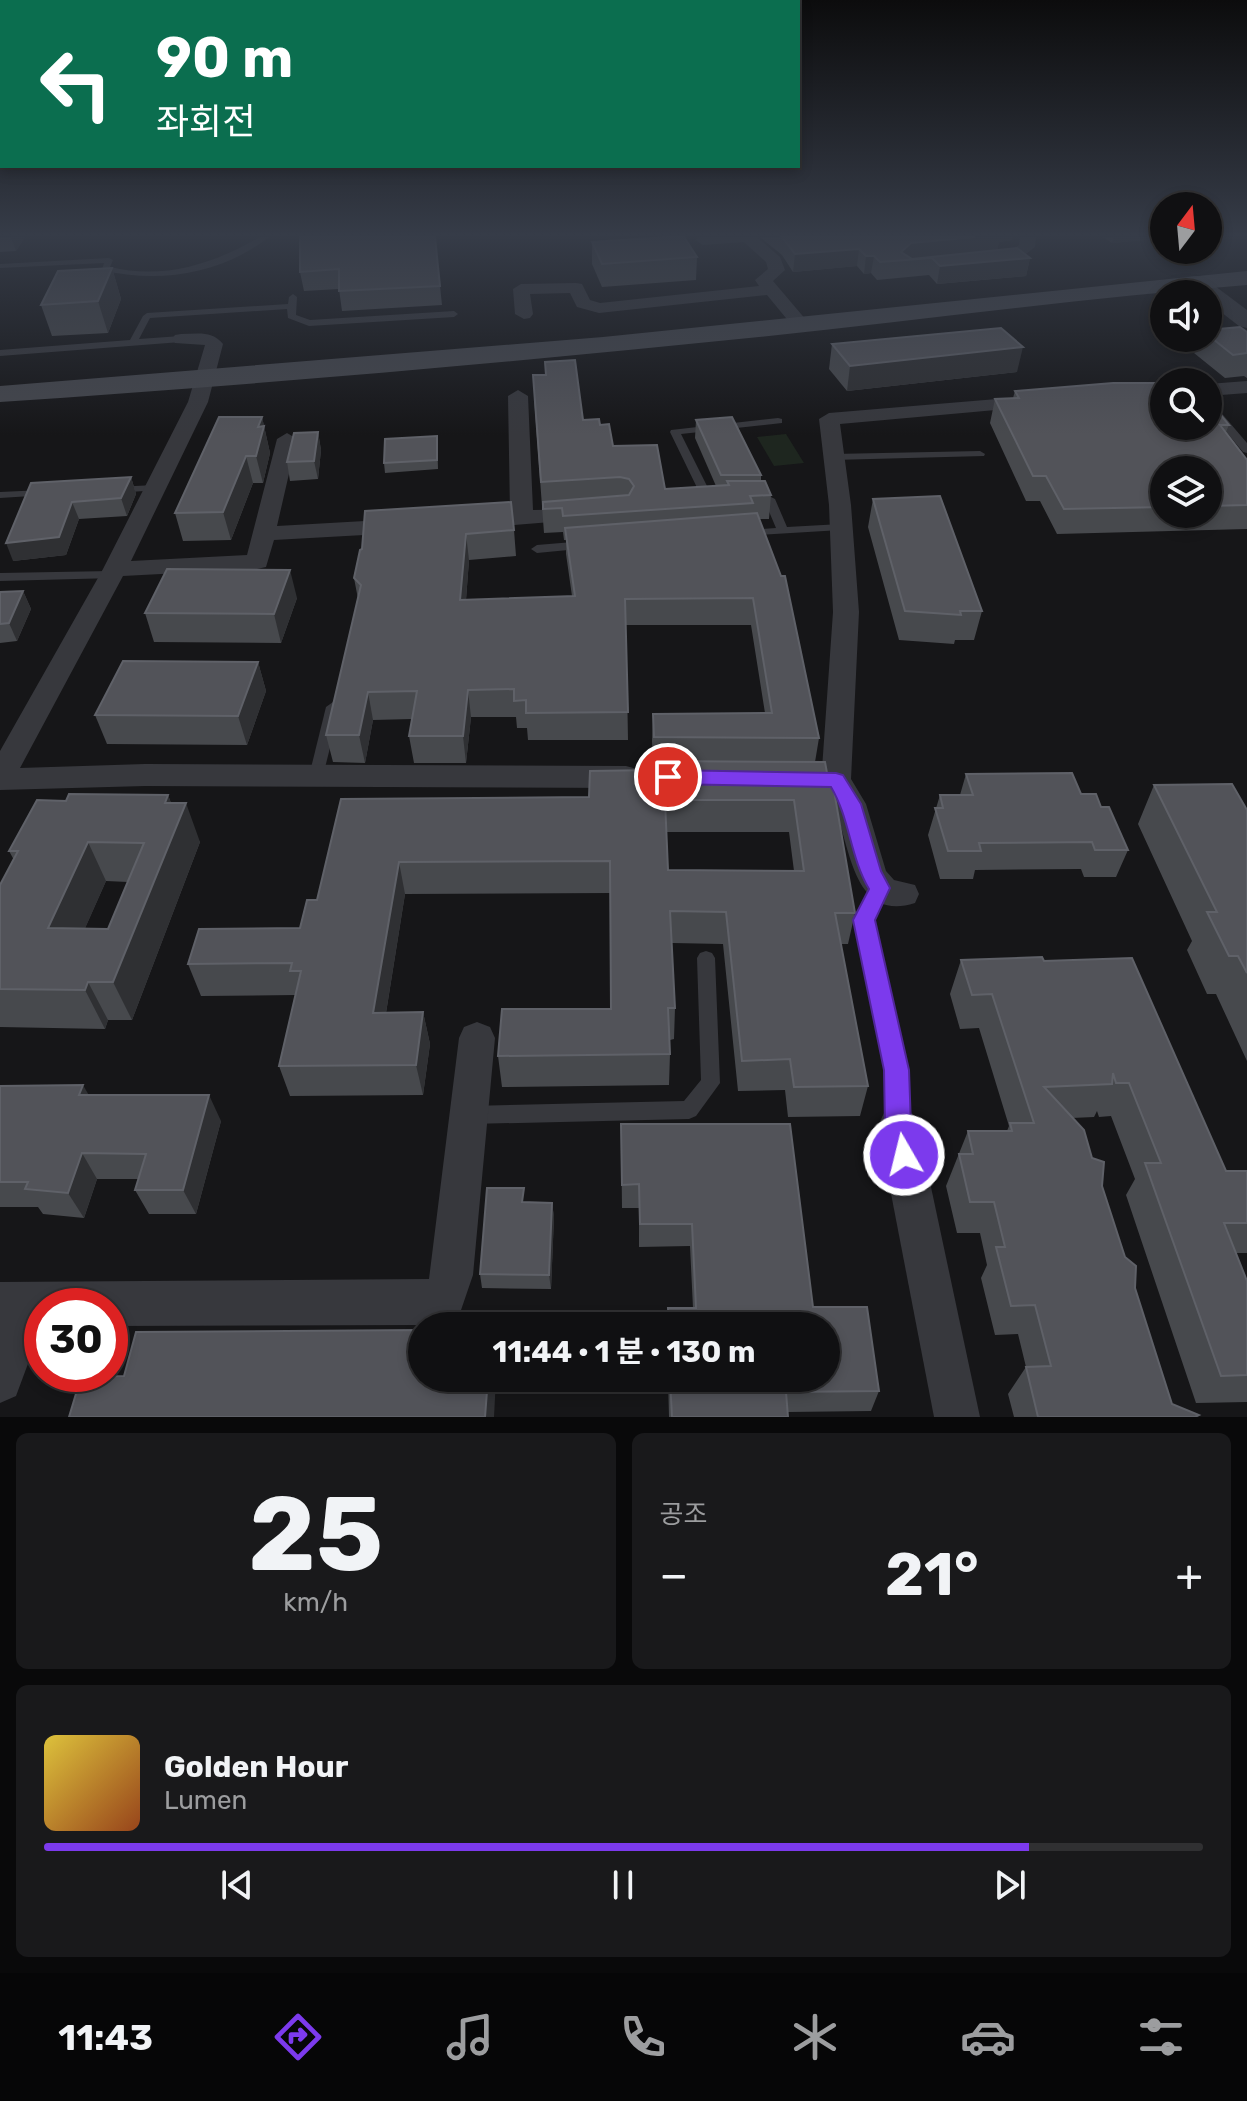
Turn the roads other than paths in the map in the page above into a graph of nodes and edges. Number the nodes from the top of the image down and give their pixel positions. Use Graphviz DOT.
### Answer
graph roads {
  1 [pos="281,303"];
  2 [pos="293,303"];
  3 [pos="523,303"];
  4 [pos="583,303"];
  5 [pos="646,303"];
  6 [pos="782,303"];
  7 [pos="1001,303"];
  8 [pos="1223,303"];
  9 [pos="454,314"];
  10 [pos="524,314"];
  11 [pos="1247,321"];
  12 [pos="801,325"];
  13 [pos="181,339"];
  14 [pos="0,343"];
  15 [pos="133,343"];
  16 [pos="59,348"];
  17 [pos="0,353"];
  18 [pos="205,380"];
  19 [pos="1222,391"];
  20 [pos="1244,392"];
  21 [pos="0,394"];
  22 [pos="518,396"];
  23 [pos="1055,401"];
  24 [pos="778,421"];
  25 [pos="1222,421"];
  26 [pos="287,439"];
  27 [pos="1247,450"];
  28 [pos="980,454"];
  29 [pos="833,457"];
  30 [pos="155,488"];
  31 [pos="109,490"];
  32 [pos="62,492"];
  33 [pos="0,495"];
  34 [pos="737,499"];
  35 [pos="722,500"];
  36 [pos="606,512"];
  37 [pos="522,518"];
  38 [pos="461,522"];
  39 [pos="415,525"];
  40 [pos="841,527"];
  41 [pos="783,531"];
  42 [pos="263,534"];
  43 [pos="737,534"];
  44 [pos="599,544"];
  45 [pos="537,549"];
  46 [pos="113,572"];
  47 [pos="0,577"];
  48 [pos="338,686"];
  49 [pos="14,726"];
  50 [pos="316,776"];
  51 [pos="652,777"];
  52 [pos="0,778"];
  53 [pos="775,779"];
  54 [pos="836,780"];
  55 [pos="892,891"];
  56 [pos="706,958"];
  57 [pos="477,1038"];
  58 [pos="470,1115"];
  59 [pos="898,1126"];
  60 [pos="13,1304"];
  61 [pos="0,1380"];
  62 [pos="957,1417"];
  1 -- 15 [label="lane"];
  2 -- 9 [label="lane"];
  3 -- 10 [label="street"];
  4 -- 5 [label="street"];
  6 -- 12 [label="street"];
  7 -- 12 [label="main road"];
  8 -- 11 [label="street"];
  12 -- 18 [label="main road"];
  13 -- 15 [label="lane"];
  13 -- 18 [label="street"];
  14 -- 16 [label="lane"];
  15 -- 16 [label="lane"];
  16 -- 17 [label="lane"];
  18 -- 21 [label="main road"];
  18 -- 30 [label="street"];
  19 -- 20 [label="street"];
  22 -- 37 [label="street"];
  23 -- 29 [label="street"];
  24 -- 35 [label="lane"];
  25 -- 27 [label="lane"];
  26 -- 42 [label="street"];
  28 -- 29 [label="lane"];
  29 -- 40 [label="street"];
  30 -- 31 [label="lane"];
  30 -- 46 [label="street"];
  32 -- 33 [label="lane"];
  34 -- 41 [label="lane"];
  36 -- 37 [label="street"];
  37 -- 38 [label="street"];
  39 -- 42 [label="street"];
  40 -- 41 [label="lane"];
  40 -- 54 [label="street"];
  41 -- 43 [label="lane"];
  42 -- 46 [label="street"];
  44 -- 45 [label="lane"];
  46 -- 47 [label="lane"];
  46 -- 49 [label="street"];
  48 -- 50 [label="lane"];
  49 -- 52 [label="street"];
  50 -- 51 [label="street"];
  50 -- 52 [label="street"];
  53 -- 54 [label="street"];
  54 -- 55 [label="street"];
  55 -- 59 [label="lane"];
  56 -- 58 [label="lane"];
  57 -- 58 [label="street"];
  58 -- 60 [label="street"];
  59 -- 62 [label="street"];
  60 -- 61 [label="street"];
}
